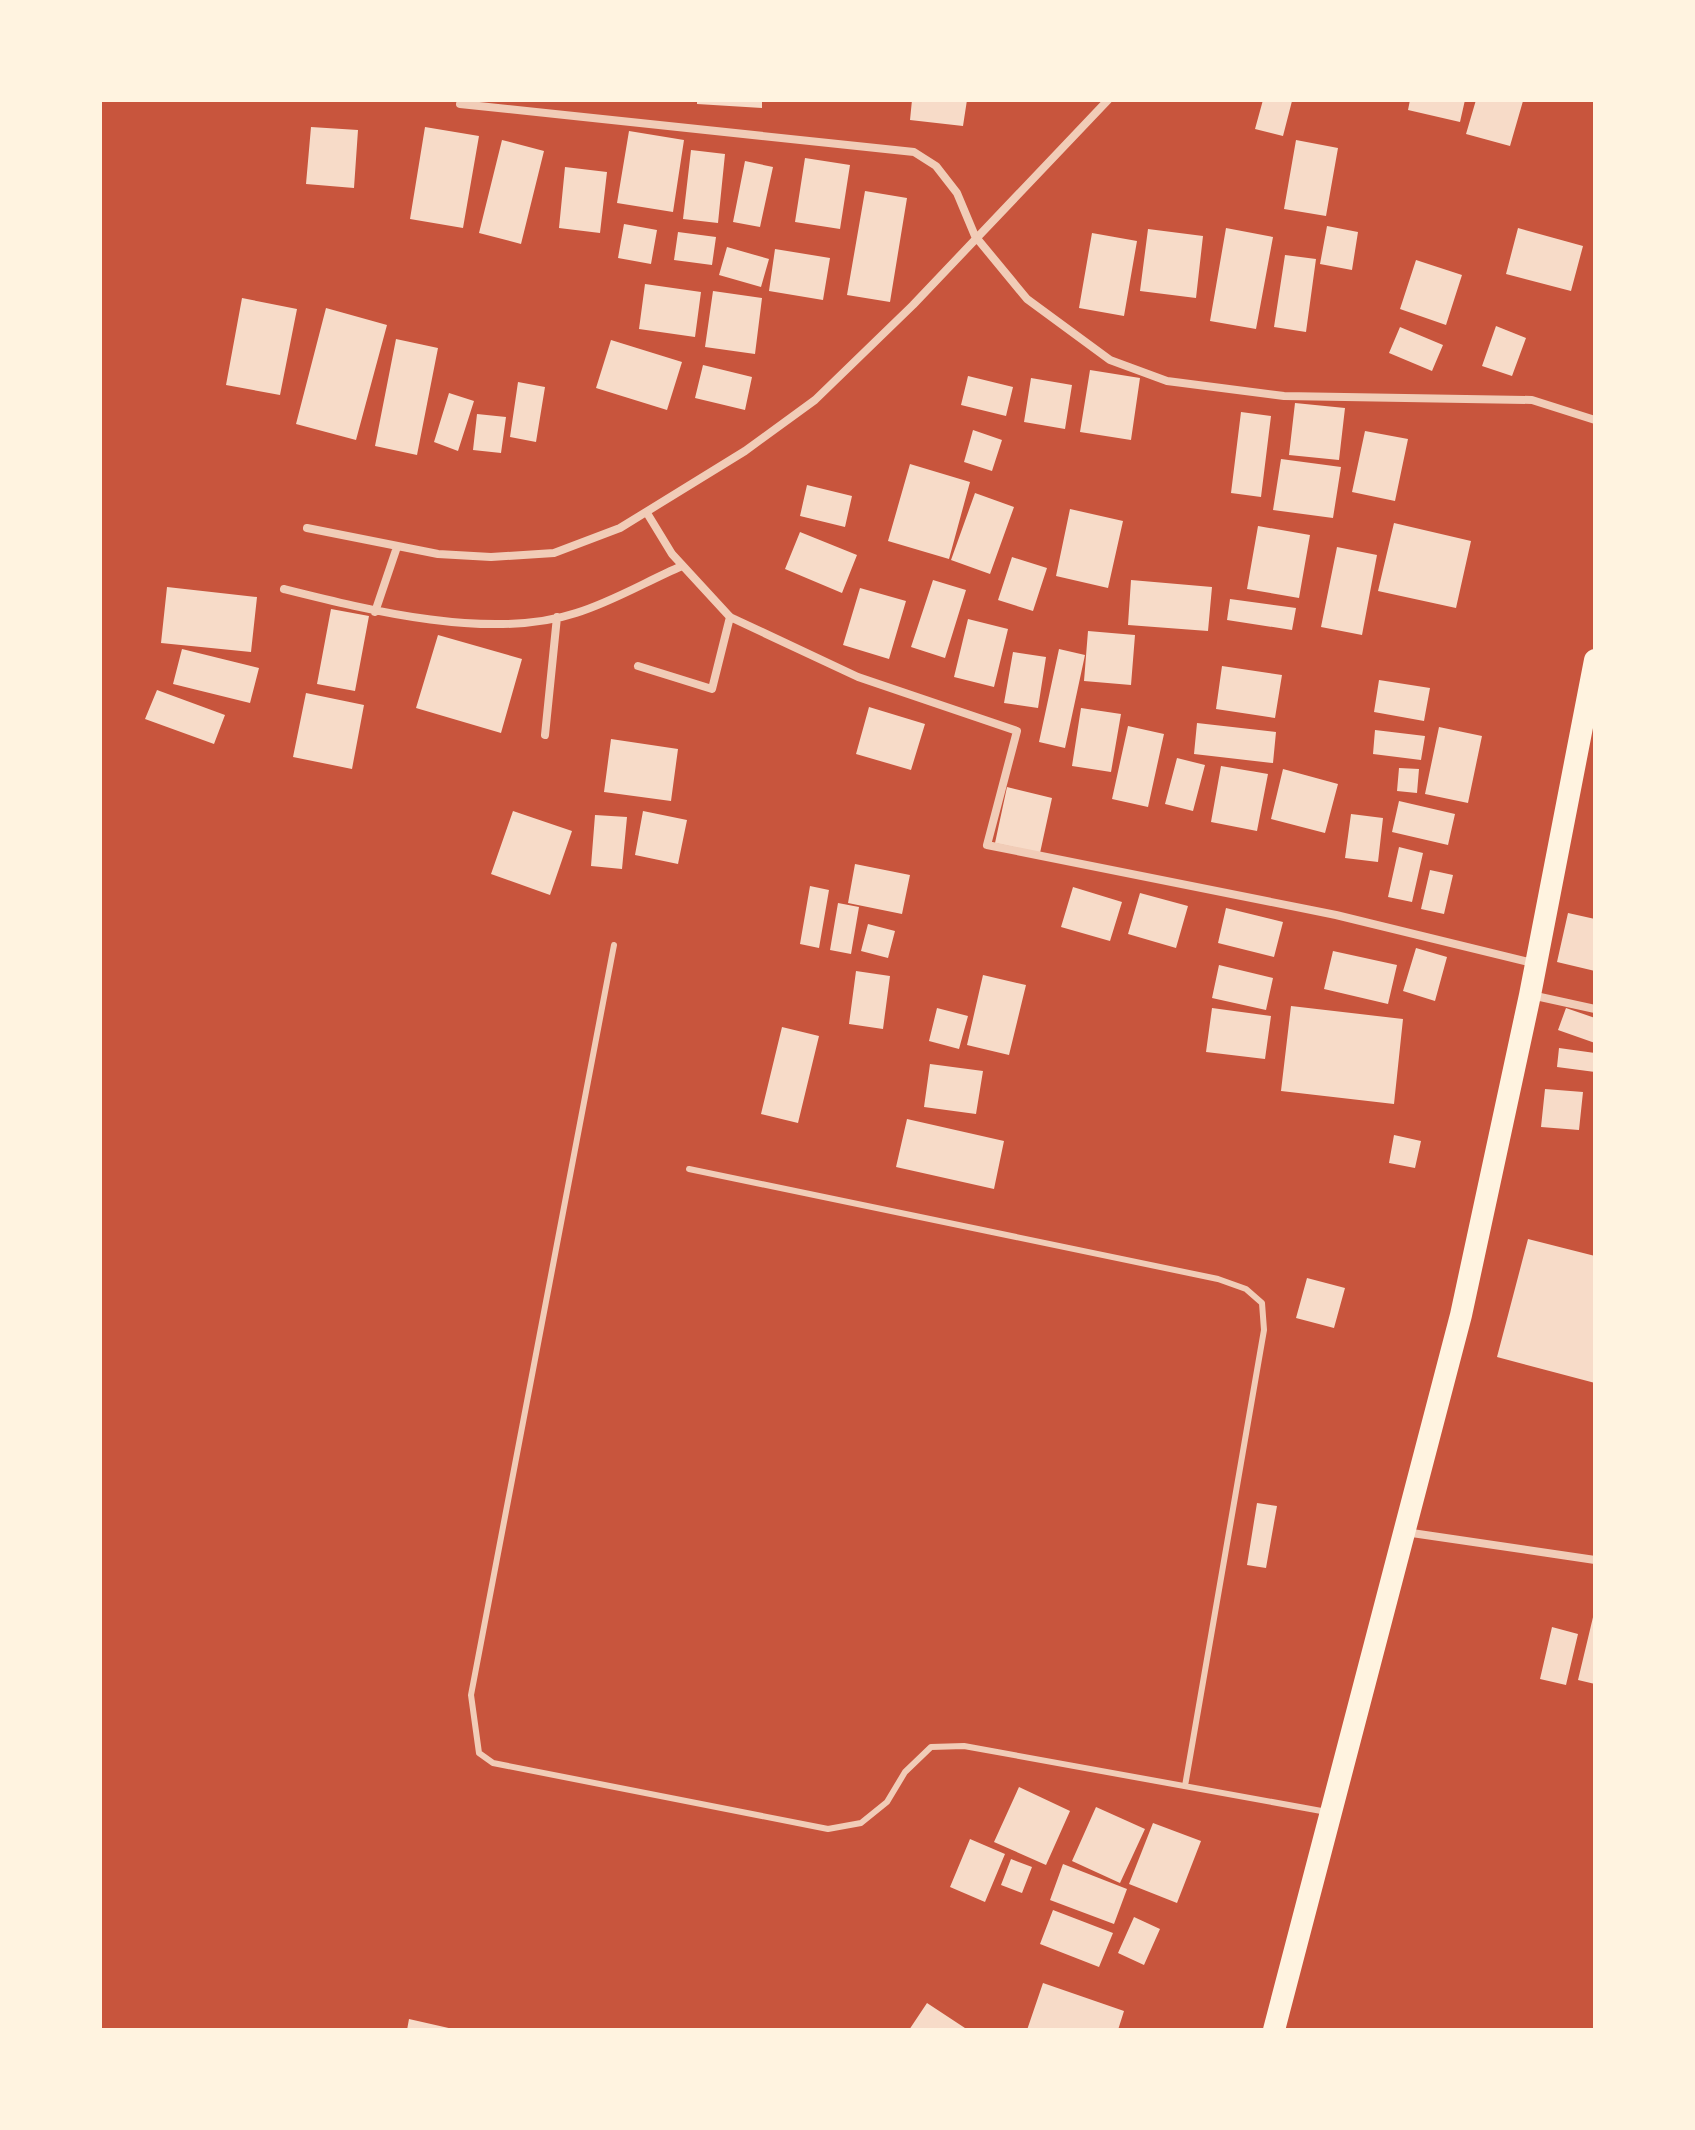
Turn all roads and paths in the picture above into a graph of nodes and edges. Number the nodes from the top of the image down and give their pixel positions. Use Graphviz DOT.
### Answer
graph roads {
  1 [pos="1108,100"];
  2 [pos="460,104"];
  3 [pos="975,236"];
  4 [pos="1595,420"];
  5 [pos="647,513"];
  6 [pos="307,528"];
  7 [pos="397,547"];
  8 [pos="682,566"];
  9 [pos="284,589"];
  10 [pos="375,612"];
  11 [pos="557,617"];
  12 [pos="730,617"];
  13 [pos="1595,660"];
  14 [pos="638,666"];
  15 [pos="545,735"];
  16 [pos="614,945"];
  17 [pos="1536,963"];
  18 [pos="1530,995"];
  19 [pos="1595,1009"];
  20 [pos="689,1169"];
  21 [pos="1404,1531"];
  22 [pos="1595,1560"];
  23 [pos="1185,1786"];
  24 [pos="1331,1813"];
  25 [pos="1274,2030"];
  1 -- 3 [label="street"];
  2 -- 3 [label="street"];
  3 -- 4 [label="street"];
  3 -- 5 [label="street"];
  5 -- 7 [label="street"];
  5 -- 8 [label="street"];
  6 -- 7 [label="street"];
  7 -- 10 [label="street"];
  8 -- 11 [label="street"];
  8 -- 12 [label="street"];
  9 -- 10 [label="street"];
  10 -- 11 [label="street"];
  11 -- 15 [label="street"];
  12 -- 14 [label="street"];
  12 -- 17 [label="street"];
  13 -- 17 [label="highway"];
  16 -- 23 [label="lane"];
  17 -- 18 [label="highway"];
  18 -- 19 [label="street"];
  18 -- 21 [label="highway"];
  20 -- 23 [label="lane"];
  21 -- 22 [label="street"];
  21 -- 24 [label="highway"];
  23 -- 24 [label="lane"];
  24 -- 25 [label="highway"];
}
